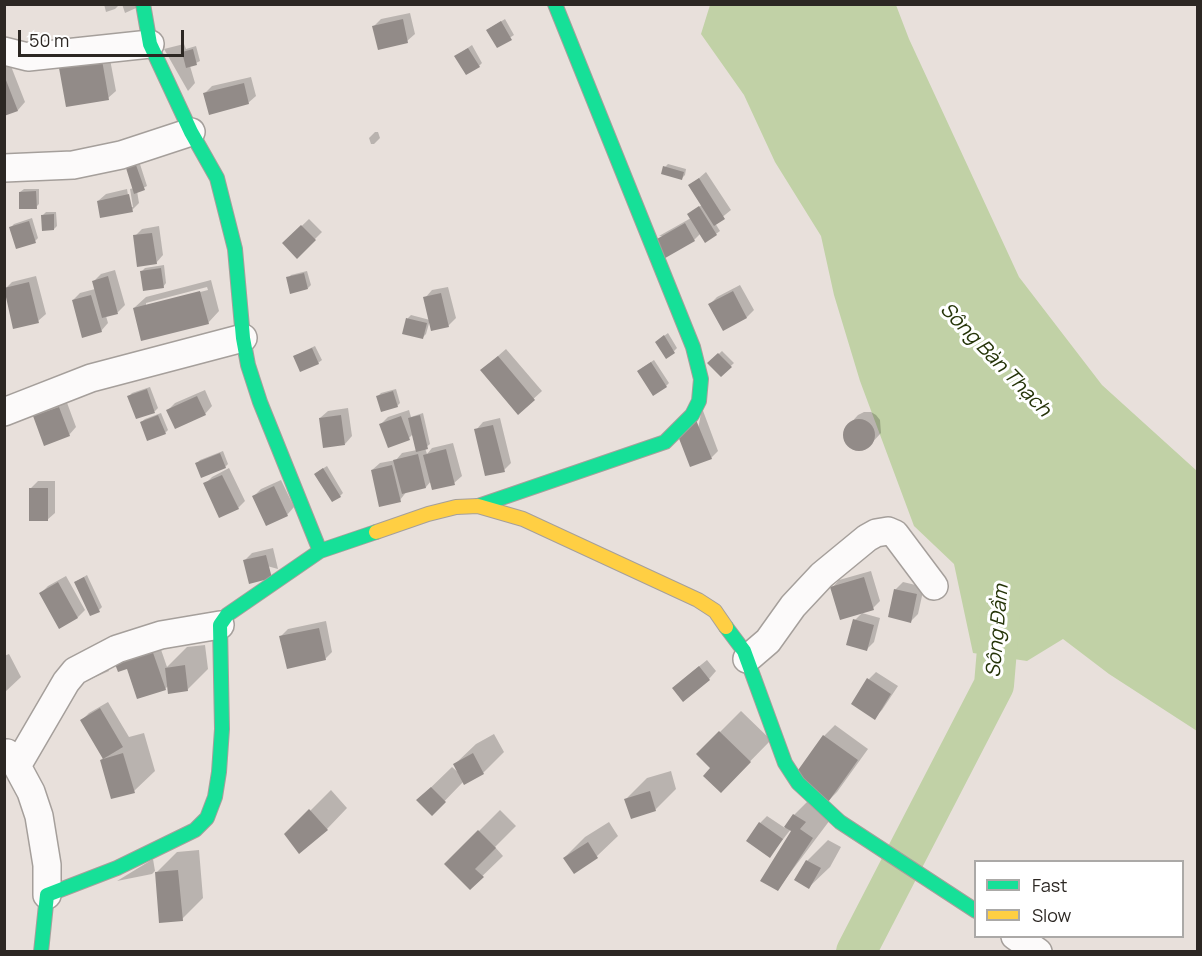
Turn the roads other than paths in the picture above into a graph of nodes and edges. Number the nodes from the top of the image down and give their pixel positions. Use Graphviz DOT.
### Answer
graph roads {
  1 [pos="143,4"];
  2 [pos="555,4"];
  3 [pos="150,44"];
  4 [pos="4,51"];
  5 [pos="192,132"];
  6 [pos="4,168"];
  7 [pos="243,338"];
  8 [pos="4,412"];
  9 [pos="478,506"];
  10 [pos="320,551"];
  11 [pos="934,586"];
  12 [pos="220,625"];
  13 [pos="747,659"];
  14 [pos="11,758"];
  15 [pos="47,895"];
  16 [pos="974,910"];
  17 [pos="1018,938"];
  18 [pos="41,951"];
  19 [pos="1038,951"];
  1 -- 3 [label="street"];
  2 -- 9 [label="street"];
  3 -- 4 [label="street"];
  3 -- 5 [label="street"];
  5 -- 6 [label="street"];
  5 -- 7 [label="street"];
  7 -- 8 [label="street"];
  7 -- 10 [label="street"];
  9 -- 10 [label="street"];
  9 -- 13 [label="street"];
  10 -- 12 [label="street"];
  11 -- 13 [label="street"];
  12 -- 14 [label="street"];
  12 -- 15 [label="street"];
  13 -- 16 [label="street"];
  14 -- 15 [label="street"];
  15 -- 18 [label="street"];
  17 -- 19 [label="street"];
}
